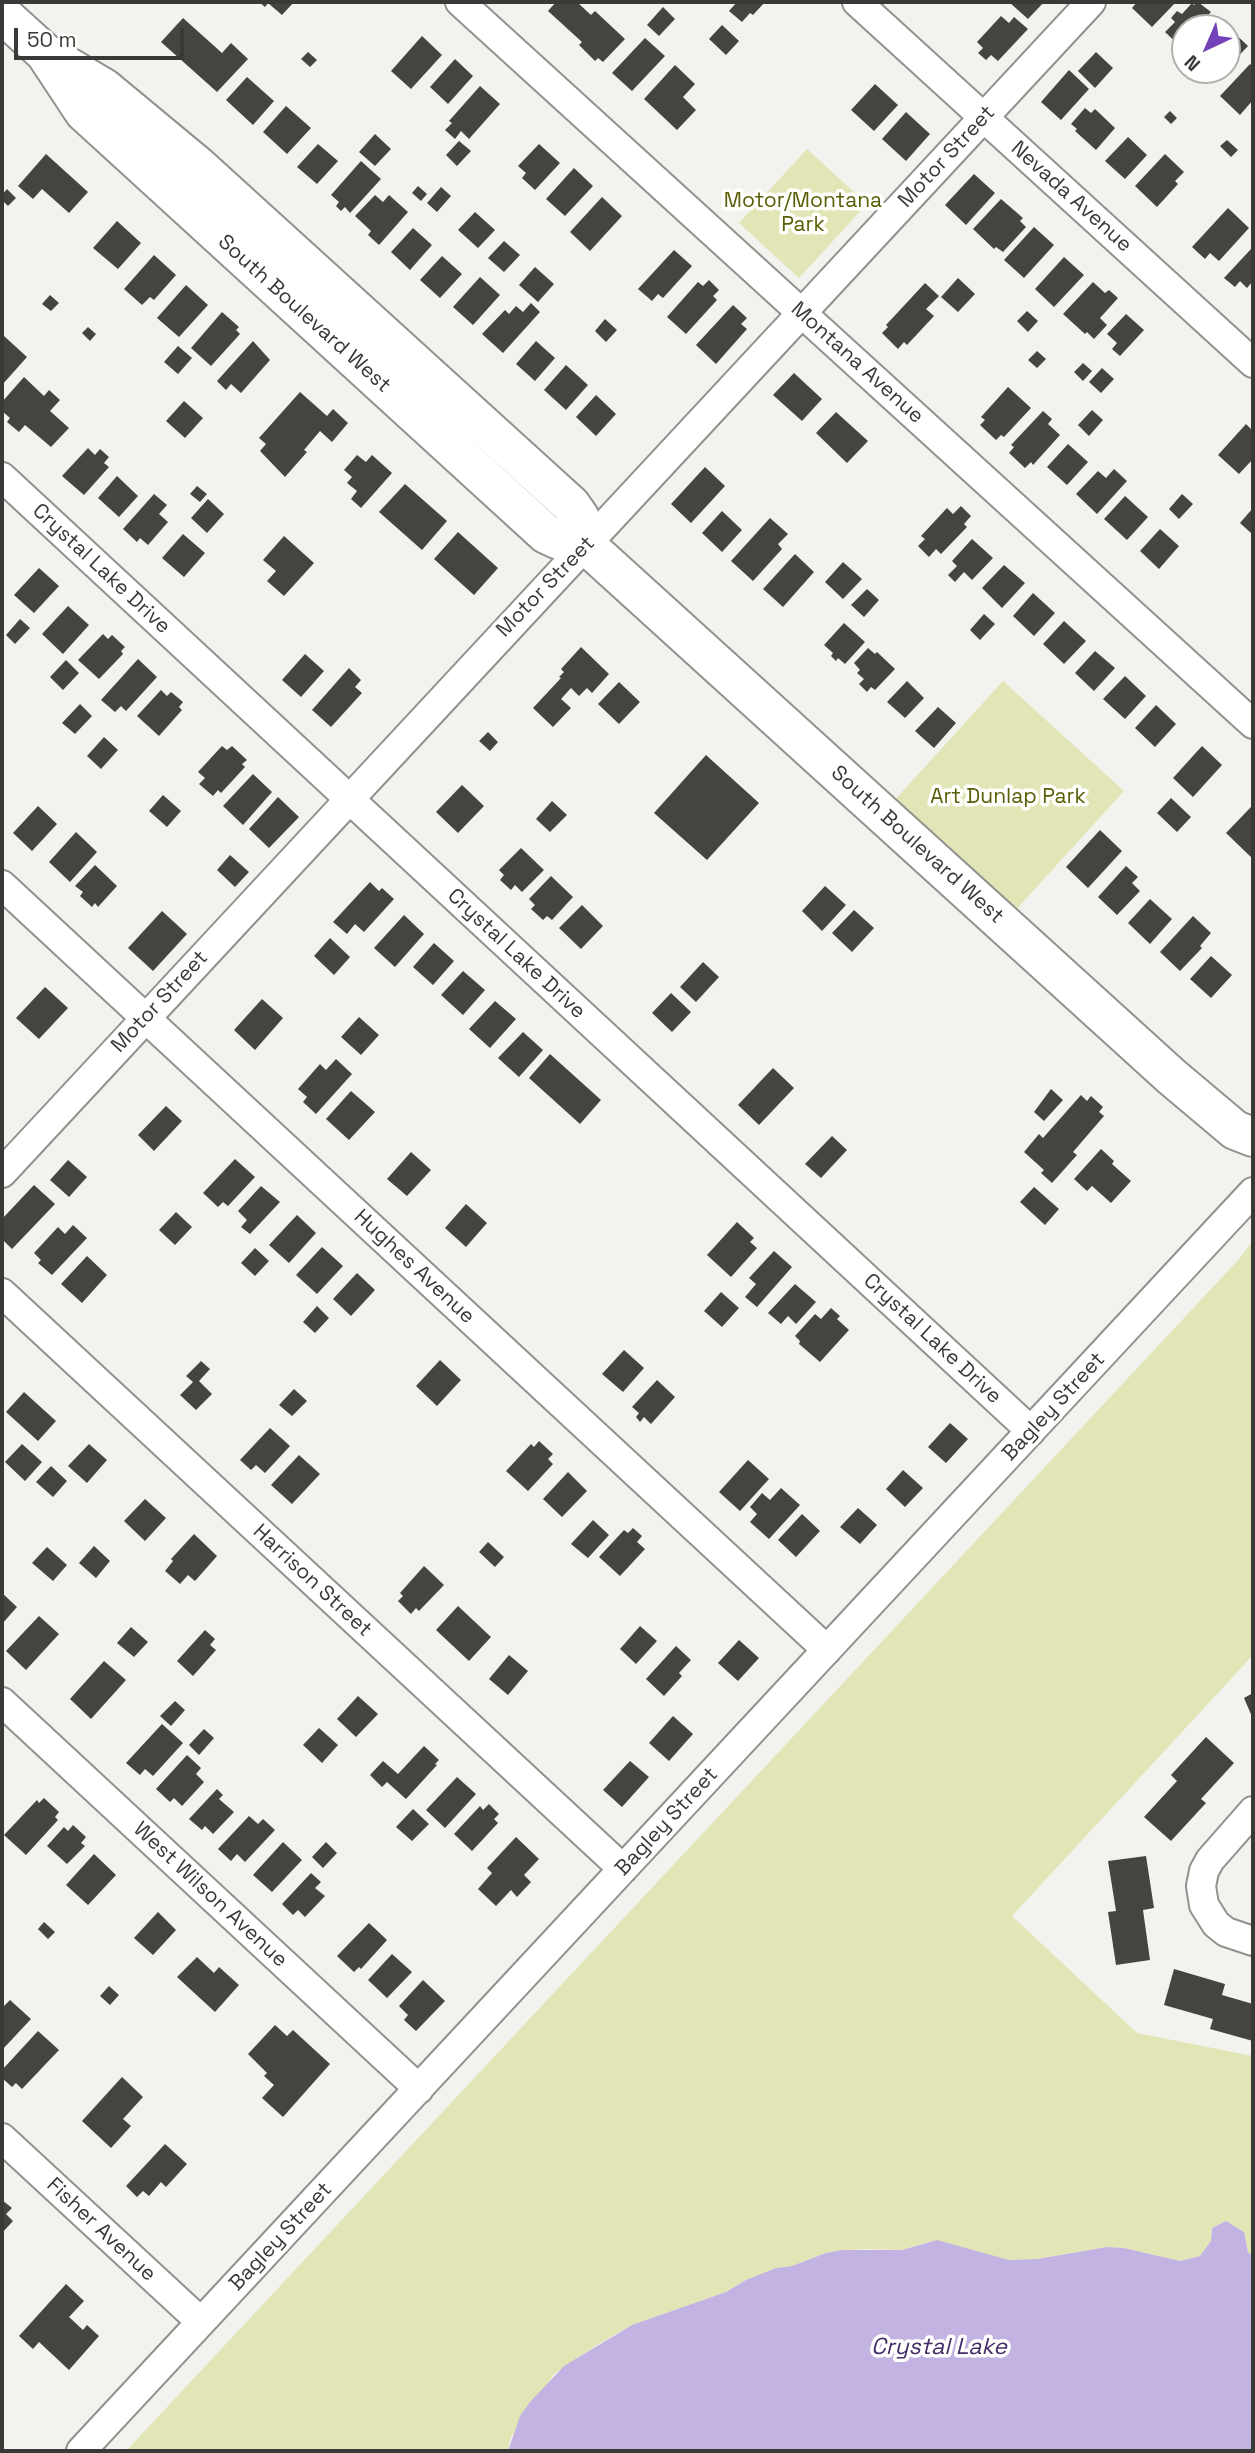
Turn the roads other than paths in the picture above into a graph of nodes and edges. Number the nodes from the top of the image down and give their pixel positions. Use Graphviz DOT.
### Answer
graph roads {
  1 [pos="460,2"];
  2 [pos="857,2"];
  3 [pos="1091,2"];
  4 [pos="2,14"];
  5 [pos="984,117"];
  6 [pos="802,313"];
  7 [pos="1253,363"];
  8 [pos="2,477"];
  9 [pos="586,545"];
  10 [pos="1253,724"];
  11 [pos="349,799"];
  12 [pos="2,885"];
  13 [pos="145,1018"];
  14 [pos="1253,1137"];
  15 [pos="2,1173"];
  16 [pos="1253,1192"];
  17 [pos="2,1293"];
  18 [pos="1031,1431"];
  19 [pos="827,1650"];
  20 [pos="2,1702"];
  21 [pos="1253,1811"];
  22 [pos="623,1869"];
  23 [pos="1253,1941"];
  24 [pos="419,2089"];
  25 [pos="2,2137"];
  26 [pos="201,2322"];
  27 [pos="81,2451"];
  1 -- 6 [label="street, Montana Avenue"];
  2 -- 5 [label="street, Nevada Avenue"];
  3 -- 5 [label="street, Motor Street"];
  4 -- 9 [label="street, South Boulevard West"];
  5 -- 6 [label="street, Motor Street"];
  5 -- 7 [label="street, Nevada Avenue"];
  6 -- 9 [label="street, Motor Street"];
  6 -- 10 [label="street, Montana Avenue"];
  8 -- 11 [label="street, Crystal Lake Drive"];
  9 -- 11 [label="street, Motor Street"];
  9 -- 14 [label="street, South Boulevard West"];
  11 -- 13 [label="street, Motor Street"];
  11 -- 18 [label="street, Crystal Lake Drive"];
  12 -- 13 [label="street, Hughes Avenue"];
  13 -- 15 [label="street, Motor Street"];
  13 -- 19 [label="street, Hughes Avenue"];
  16 -- 18 [label="street, Bagley Street"];
  17 -- 22 [label="street, Harrison Street"];
  18 -- 19 [label="street, Bagley Street"];
  19 -- 22 [label="street, Bagley Street"];
  20 -- 24 [label="street, West Wilson Avenue"];
  21 -- 23 [label="street"];
  22 -- 24 [label="street, Bagley Street"];
  24 -- 26 [label="street, Bagley Street"];
  25 -- 26 [label="street, Fisher Avenue"];
  26 -- 27 [label="street, Bagley Street"];
}
